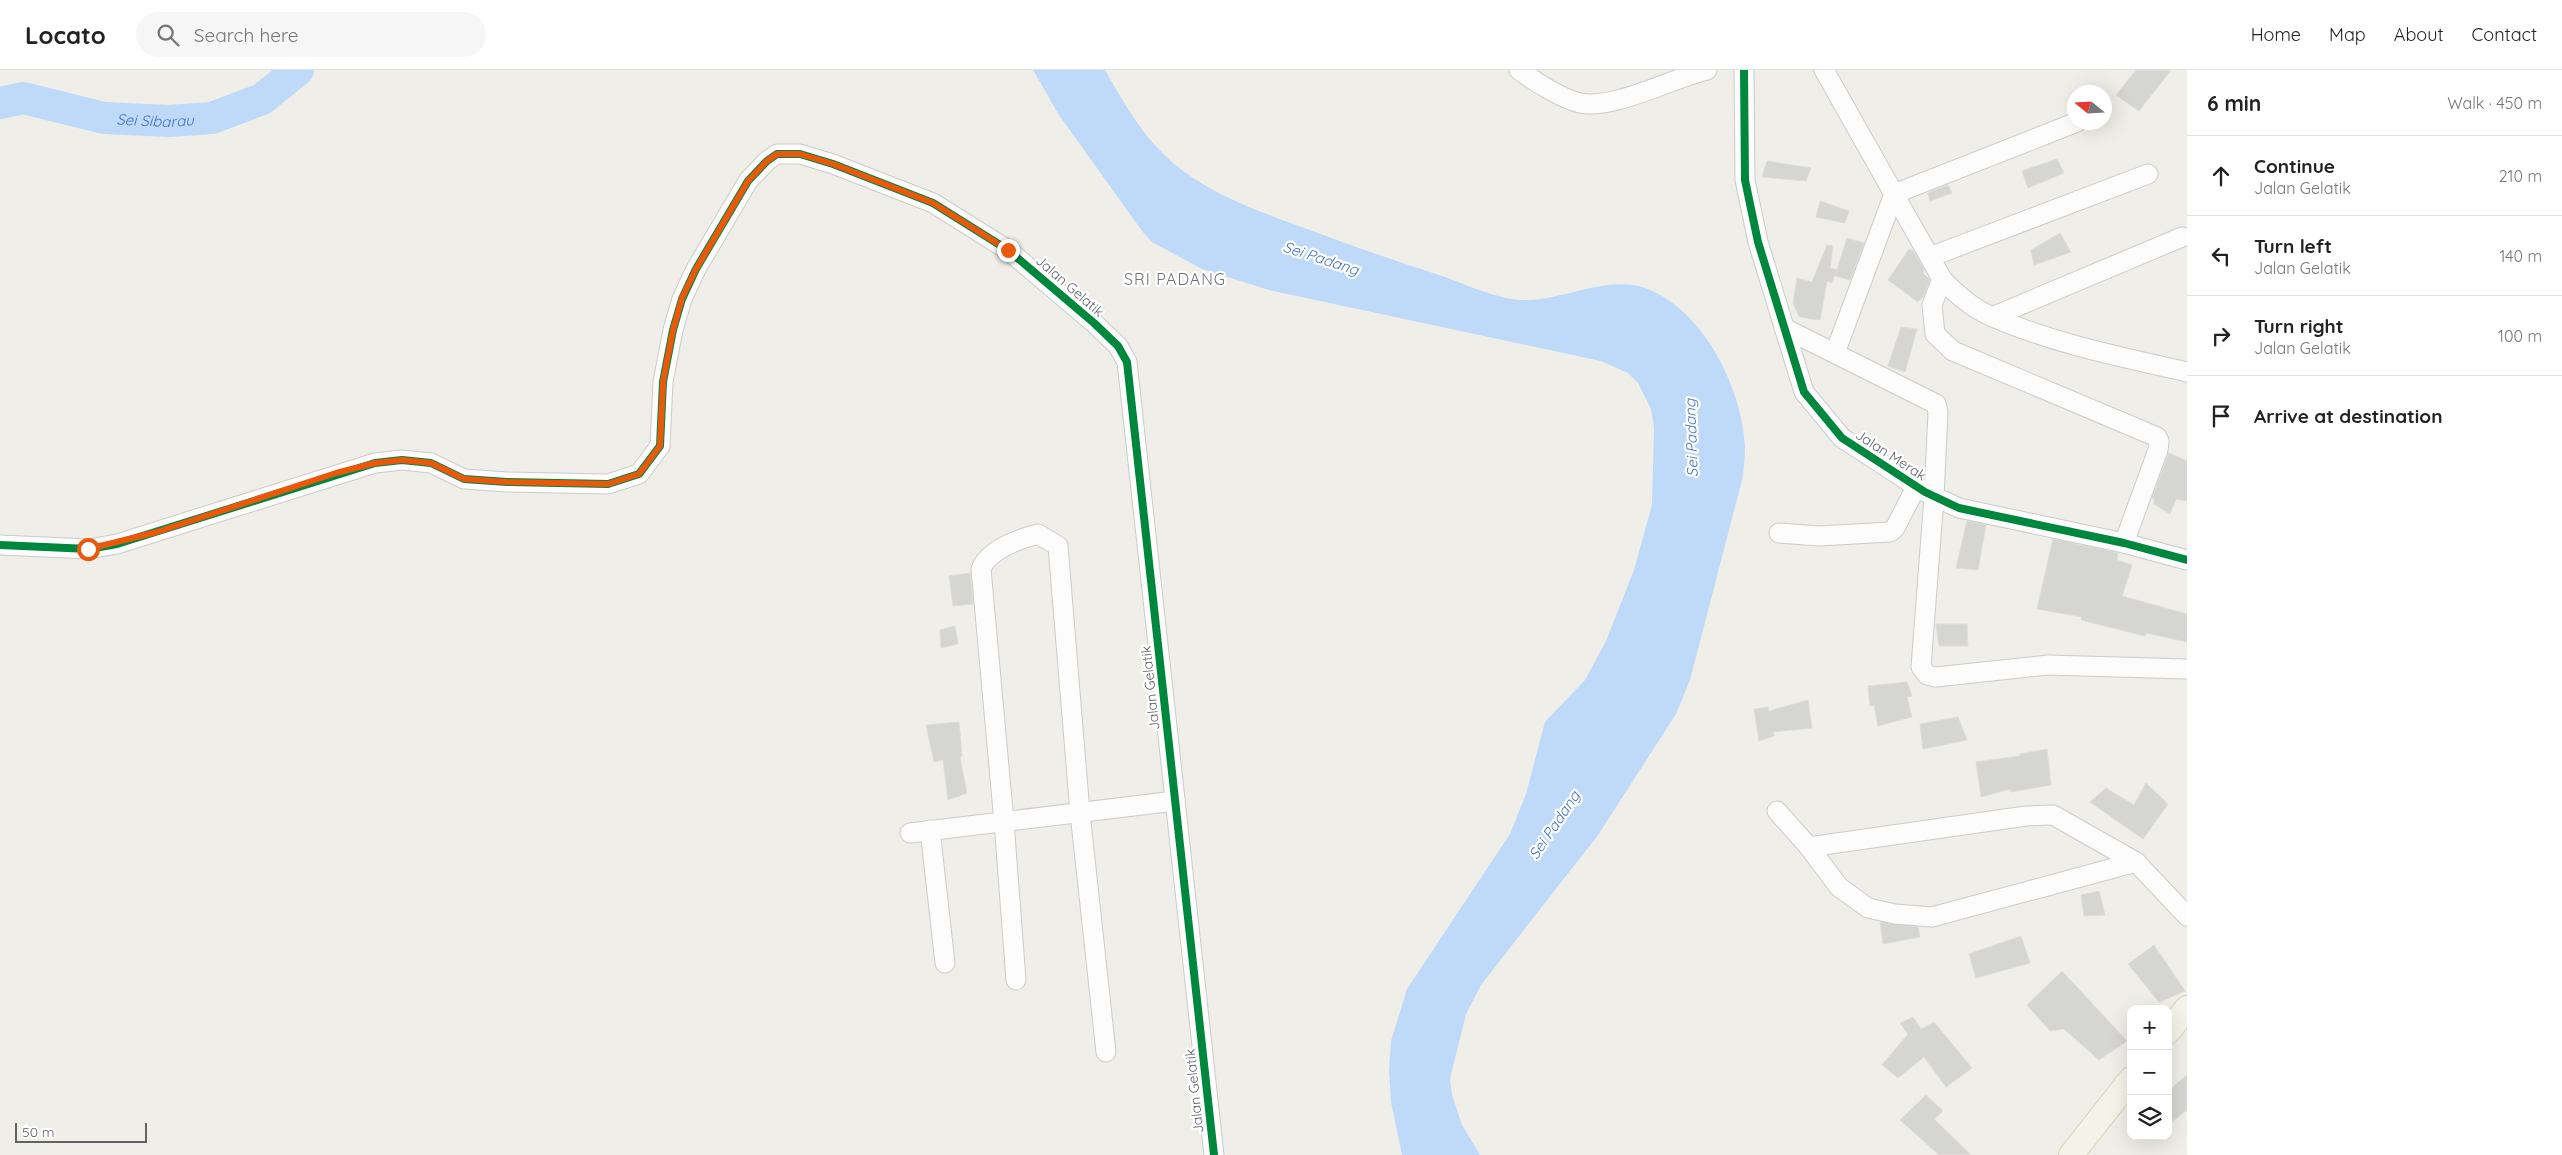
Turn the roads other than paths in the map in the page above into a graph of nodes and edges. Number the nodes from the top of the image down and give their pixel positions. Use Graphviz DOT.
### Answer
graph roads {
  1 [pos="1519,70"];
  2 [pos="1707,70"];
  3 [pos="1744,70"];
  4 [pos="1824,70"];
  5 [pos="2067,126"];
  6 [pos="2148,174"];
  7 [pos="1894,194"];
  8 [pos="2182,237"];
  9 [pos="1930,257"];
  10 [pos="1942,278"];
  11 [pos="1992,317"];
  12 [pos="1784,328"];
  13 [pos="1835,353"];
  14 [pos="2187,372"];
  15 [pos="1916,487"];
  16 [pos="1934,497"];
  17 [pos="1780,533"];
  18 [pos="2124,543"];
  19 [pos="0,545"];
  20 [pos="2187,560"];
  21 [pos="2187,669"];
  22 [pos="1175,801"];
  23 [pos="1777,811"];
  24 [pos="1080,812"];
  25 [pos="1004,822"];
  26 [pos="930,830"];
  27 [pos="910,833"];
  28 [pos="1809,847"];
  29 [pos="2136,862"];
  30 [pos="2187,916"];
  31 [pos="945,963"];
  32 [pos="1016,980"];
  33 [pos="2187,1008"];
  34 [pos="2172,1027"];
  35 [pos="1106,1052"];
  36 [pos="2127,1084"];
  37 [pos="1214,1155"];
  38 [pos="2071,1155"];
  1 -- 2 [label="street"];
  3 -- 12 [label="street, Jalan Merak"];
  4 -- 7 [label="street"];
  5 -- 7 [label="street"];
  6 -- 9 [label="street"];
  7 -- 9 [label="street"];
  7 -- 13 [label="street"];
  8 -- 11 [label="street"];
  9 -- 10 [label="street"];
  10 -- 11 [label="street"];
  10 -- 18 [label="street"];
  11 -- 14 [label="street"];
  12 -- 13 [label="street"];
  12 -- 15 [label="street, Jalan Merak"];
  13 -- 16 [label="street"];
  15 -- 16 [label="street, Jalan Merak"];
  15 -- 17 [label="street"];
  16 -- 18 [label="street, Jalan Merak"];
  16 -- 21 [label="street"];
  18 -- 20 [label="street, Jalan Merak"];
  19 -- 22 [label="street, Jalan Gelatik"];
  22 -- 24 [label="street"];
  22 -- 37 [label="street, Jalan Gelatik"];
  23 -- 28 [label="street"];
  24 -- 25 [label="street"];
  24 -- 25 [label="street"];
  24 -- 35 [label="street"];
  25 -- 26 [label="street"];
  25 -- 32 [label="street"];
  26 -- 27 [label="street"];
  26 -- 31 [label="street"];
  28 -- 29 [label="street"];
  28 -- 29 [label="street"];
  29 -- 30 [label="street"];
  33 -- 34 [label="main road"];
  36 -- 38 [label="main road"];
}
